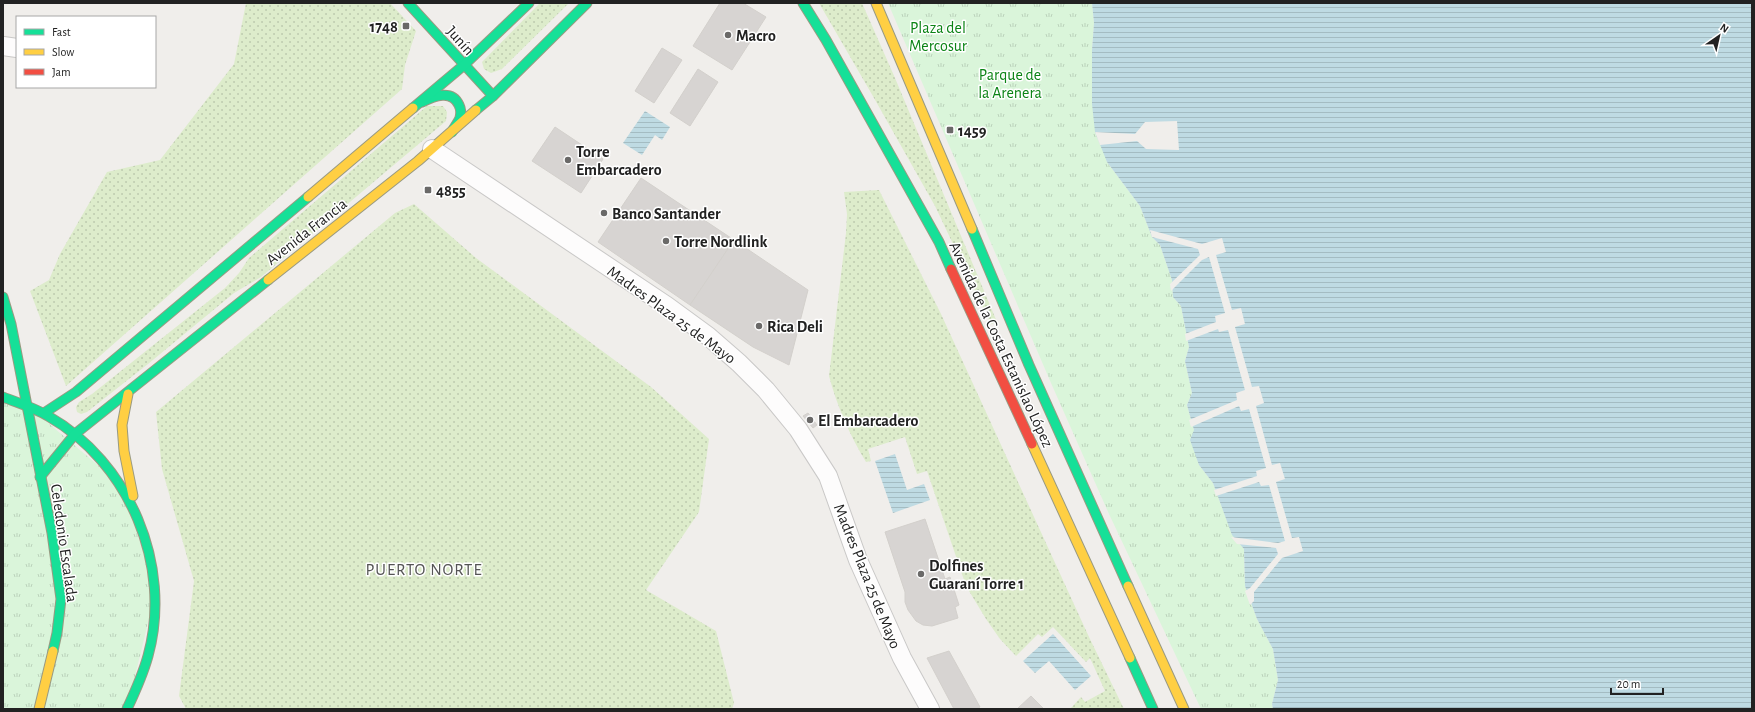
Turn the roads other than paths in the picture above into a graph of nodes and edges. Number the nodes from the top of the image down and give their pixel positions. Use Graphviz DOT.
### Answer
graph roads {
  1 [pos="408,3"];
  2 [pos="529,3"];
  3 [pos="587,3"];
  4 [pos="804,3"];
  5 [pos="876,3"];
  6 [pos="3,46"];
  7 [pos="16,48"];
  8 [pos="464,65"];
  9 [pos="492,96"];
  10 [pos="422,102"];
  11 [pos="451,133"];
  12 [pos="432,149"];
  13 [pos="3,297"];
  14 [pos="11,324"];
  15 [pos="3,336"];
  16 [pos="128,394"];
  17 [pos="3,397"];
  18 [pos="26,404"];
  19 [pos="44,413"];
  20 [pos="75,434"];
  21 [pos="40,477"];
  22 [pos="136,511"];
  23 [pos="129,708"];
  24 [pos="39,709"];
  25 [pos="930,709"];
  26 [pos="1153,709"];
  27 [pos="1184,709"];
  1 -- 8 [label="main road, Junín"];
  2 -- 8 [label="main road, Avenida Francia"];
  3 -- 9 [label="main road, Avenida Francia"];
  4 -- 26 [label="main road, Avenida de la Costa Estanislao López"];
  5 -- 27 [label="main road, Avenida de la Costa Estanislao López"];
  6 -- 7 [label="street"];
  8 -- 9 [label="main road, Junín"];
  8 -- 10 [label="main road, Avenida Francia"];
  9 -- 11 [label="main road, Avenida Francia"];
  10 -- 11 [label="main road"];
  10 -- 19 [label="main road, Avenida Francia"];
  11 -- 12 [label="main road, Avenida Francia"];
  12 -- 16 [label="main road, Avenida Francia"];
  12 -- 25 [label="street, Madres Plaza 25 de Mayo"];
  13 -- 14 [label="main road, Celedonio Escalada"];
  14 -- 15 [label="main road"];
  14 -- 18 [label="main road, Celedonio Escalada"];
  16 -- 20 [label="main road, Avenida Francia"];
  16 -- 22 [label="main road"];
  17 -- 18 [label="main road"];
  18 -- 19 [label="main road"];
  18 -- 21 [label="main road, Celedonio Escalada"];
  19 -- 20 [label="main road"];
  20 -- 21 [label="main road, Avenida Francia"];
  20 -- 22 [label="main road"];
  21 -- 24 [label="main road, Celedonio Escalada"];
  22 -- 23 [label="main road"];
}
